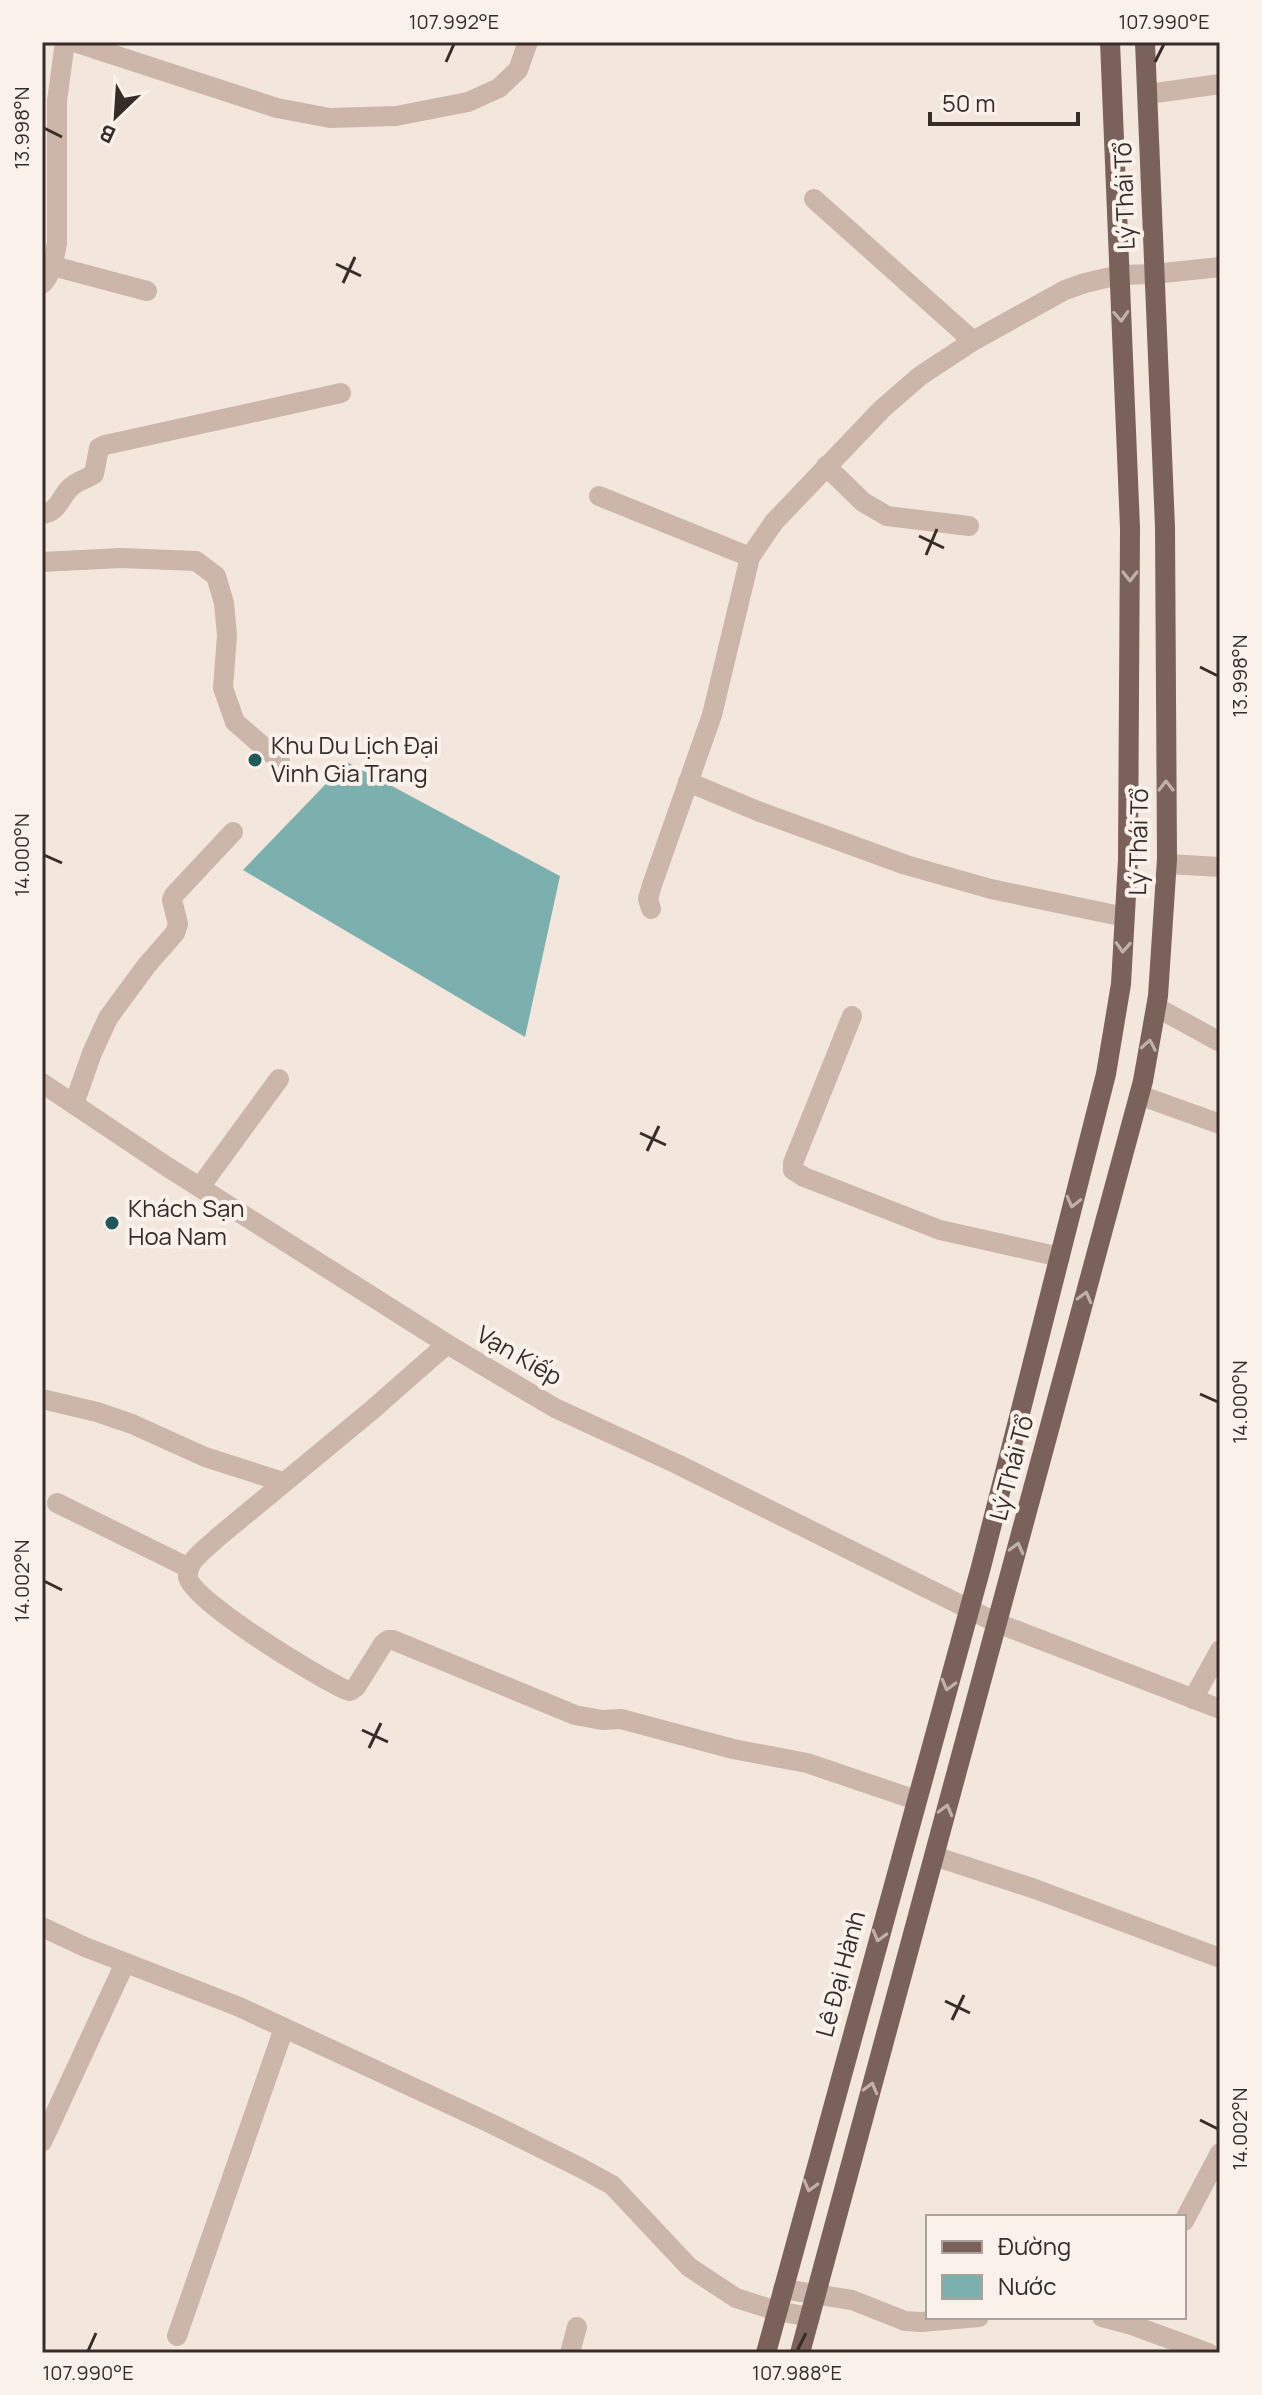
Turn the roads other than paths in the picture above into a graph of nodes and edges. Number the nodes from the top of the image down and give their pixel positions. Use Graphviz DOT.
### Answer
graph roads {
  1 [pos="65,42"];
  2 [pos="74,42"];
  3 [pos="528,42"];
  4 [pos="1110,42"];
  5 [pos="1145,42"];
  6 [pos="1220,84"];
  7 [pos="1148,94"];
  8 [pos="814,199"];
  9 [pos="53,266"];
  10 [pos="1220,267"];
  11 [pos="1154,274"];
  12 [pos="1119,275"];
  13 [pos="42,284"];
  14 [pos="147,291"];
  15 [pos="973,341"];
  16 [pos="341,393"];
  17 [pos="826,466"];
  18 [pos="599,496"];
  19 [pos="42,514"];
  20 [pos="969,526"];
  21 [pos="750,557"];
  22 [pos="42,562"];
  23 [pos="280,761"];
  24 [pos="688,782"];
  25 [pos="233,832"];
  26 [pos="1167,864"];
  27 [pos="1220,867"];
  28 [pos="651,909"];
  29 [pos="1125,917"];
  30 [pos="1156,1007"];
  31 [pos="852,1016"];
  32 [pos="1220,1042"];
  33 [pos="279,1079"];
  34 [pos="42,1083"];
  35 [pos="1139,1095"];
  36 [pos="74,1104"];
  37 [pos="1220,1124"];
  38 [pos="200,1187"];
  39 [pos="1060,1257"];
  40 [pos="447,1344"];
  41 [pos="42,1399"];
  42 [pos="283,1482"];
  43 [pos="57,1503"];
  44 [pos="189,1568"];
  45 [pos="968,1610"];
  46 [pos="997,1623"];
  47 [pos="1220,1650"];
  48 [pos="1193,1699"];
  49 [pos="1220,1709"];
  50 [pos="916,1800"];
  51 [pos="934,1856"];
  52 [pos="42,1927"];
  53 [pos="1220,1958"];
  54 [pos="125,1963"];
  55 [pos="284,2028"];
  56 [pos="42,2142"];
  57 [pos="1220,2153"];
  58 [pos="1186,2217"];
  59 [pos="783,2289"];
  60 [pos="815,2296"];
  61 [pos="777,2311"];
  62 [pos="810,2317"];
  63 [pos="956,2319"];
  64 [pos="1134,2321"];
  65 [pos="577,2327"];
  66 [pos="177,2336"];
  67 [pos="570,2353"];
  68 [pos="766,2353"];
  69 [pos="800,2353"];
  70 [pos="1208,2353"];
  1 -- 9 [label="street"];
  2 -- 3 [label="street"];
  4 -- 12 [label="main road, Lý Thái Tổ"];
  5 -- 7 [label="main road, Lý Thái Tổ"];
  6 -- 7 [label="street"];
  7 -- 11 [label="main road, Lý Thái Tổ"];
  8 -- 15 [label="street"];
  9 -- 13 [label="street"];
  9 -- 14 [label="street"];
  10 -- 11 [label="street"];
  11 -- 12 [label="street"];
  26 -- 11 [label="main road, Lý Thái Tổ, one-way"];
  12 -- 15 [label="street"];
  12 -- 29 [label="main road, Lý Thái Tổ, one-way"];
  15 -- 17 [label="street"];
  16 -- 19 [label="street"];
  17 -- 20 [label="street"];
  17 -- 21 [label="street"];
  18 -- 21 [label="street"];
  21 -- 24 [label="street"];
  22 -- 23 [label="street"];
  24 -- 28 [label="street"];
  24 -- 29 [label="street"];
  25 -- 36 [label="street"];
  26 -- 27 [label="street"];
  26 -- 30 [label="main road, Lý Thái Tổ"];
  29 -- 39 [label="main road, Lý Thái Tổ, one-way"];
  30 -- 32 [label="street"];
  35 -- 30 [label="main road, Lý Thái Tổ, one-way"];
  31 -- 39 [label="street"];
  33 -- 38 [label="street"];
  34 -- 36 [label="street, Vạn Kiếp"];
  35 -- 37 [label="street"];
  46 -- 35 [label="main road, Lý Thái Tổ, one-way"];
  36 -- 38 [label="street, Vạn Kiếp"];
  38 -- 40 [label="street, Vạn Kiếp"];
  39 -- 45 [label="main road, Lý Thái Tổ"];
  40 -- 42 [label="street"];
  40 -- 45 [label="street, Vạn Kiếp"];
  41 -- 42 [label="street"];
  42 -- 44 [label="street"];
  43 -- 44 [label="street"];
  44 -- 50 [label="street"];
  45 -- 46 [label="street, Vạn Kiếp"];
  45 -- 50 [label="main road, Lê Đại Hành, one-way"];
  46 -- 48 [label="street, Vạn Kiếp"];
  51 -- 46 [label="main road, one-way"];
  47 -- 48 [label="street"];
  48 -- 49 [label="street, Vạn Kiếp"];
  50 -- 59 [label="main road, Lê Đại Hành, one-way"];
  51 -- 53 [label="street"];
  60 -- 51 [label="main road, one-way"];
  52 -- 54 [label="street"];
  54 -- 55 [label="street"];
  54 -- 56 [label="street"];
  55 -- 61 [label="street"];
  55 -- 66 [label="street"];
  57 -- 58 [label="street"];
  59 -- 60 [label="street"];
  59 -- 61 [label="main road, Lê Đại Hành"];
  60 -- 62 [label="main road"];
  60 -- 63 [label="street"];
  61 -- 62 [label="street"];
  61 -- 68 [label="main road, Lê Đại Hành"];
  62 -- 69 [label="main road"];
  64 -- 70 [label="street"];
  65 -- 67 [label="street"];
}
